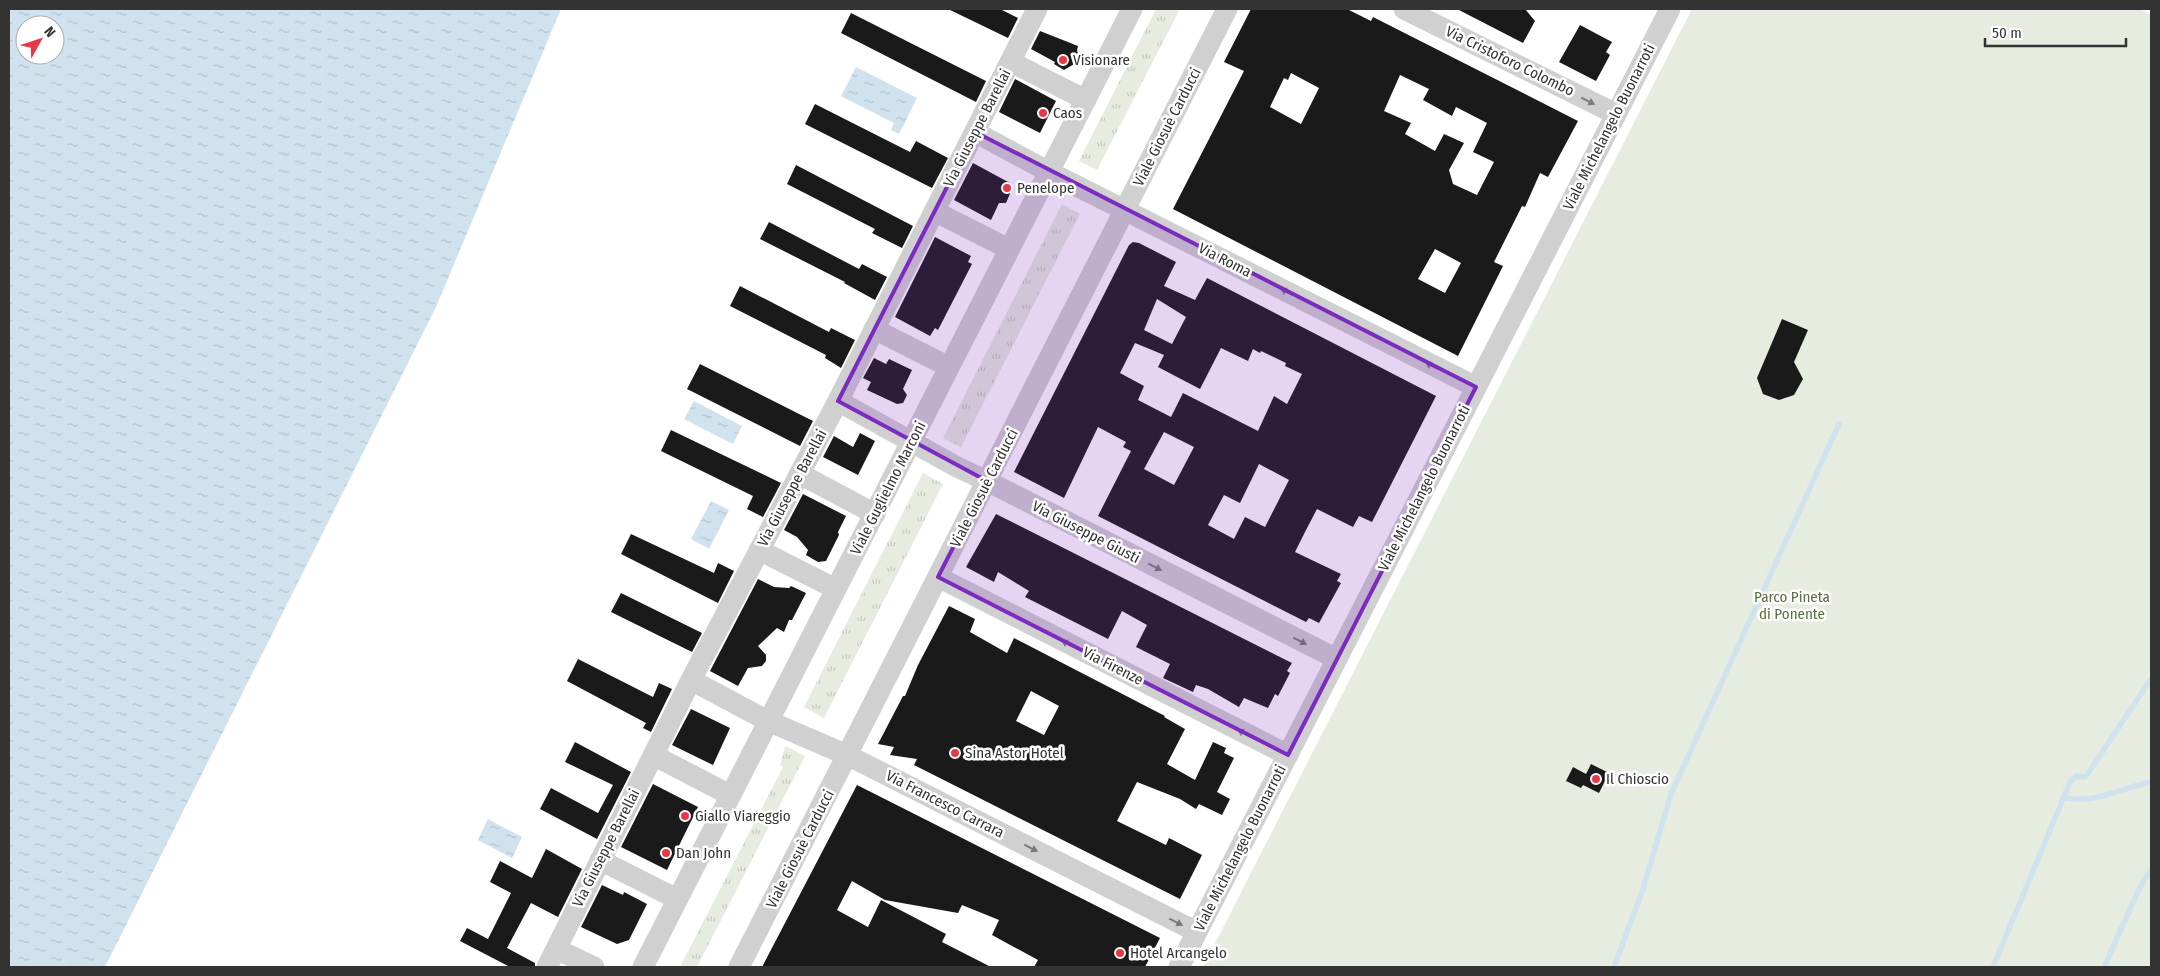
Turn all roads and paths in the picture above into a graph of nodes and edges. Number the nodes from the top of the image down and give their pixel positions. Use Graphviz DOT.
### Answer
graph roads {
  1 [pos="1037,9"];
  2 [pos="1132,9"];
  3 [pos="1227,9"];
  4 [pos="1404,9"];
  5 [pos="1670,9"];
  6 [pos="1011,62"];
  7 [pos="1086,100"];
  8 [pos="1616,114"];
  9 [pos="975,132"];
  10 [pos="1049,172"];
  11 [pos="1126,209"];
  12 [pos="934,211"];
  13 [pos="1008,249"];
  14 [pos="874,329"];
  15 [pos="949,367"];
  16 [pos="1476,387"];
  17 [pos="838,401"];
  18 [pos="911,442"];
  19 [pos="800,474"];
  20 [pos="987,481"];
  21 [pos="875,514"];
  22 [pos="759,550"];
  23 [pos="938,578"];
  24 [pos="836,589"];
  25 [pos="1337,659"];
  26 [pos="691,680"];
  27 [pos="768,721"];
  28 [pos="653,755"];
  29 [pos="847,755"];
  30 [pos="1288,755"];
  31 [pos="730,795"];
  32 [pos="600,860"];
  33 [pos="677,899"];
  34 [pos="1197,932"];
  35 [pos="551,958"];
  36 [pos="594,967"];
  37 [pos="643,967"];
  38 [pos="739,967"];
  39 [pos="1179,967"];
  1 -- 6 [label="street, Via Giuseppe Barellai"];
  2 -- 7 [label="street, Viale Guglielmo Marconi"];
  3 -- 11 [label="street, Viale Giosuè Carducci"];
  4 -- 8 [label="street, Via Cristoforo Colombo, one-way"];
  5 -- 8 [label="street, Viale Michelangelo Buonarroti"];
  6 -- 7 [label="street"];
  6 -- 9 [label="street, Via Giuseppe Barellai"];
  7 -- 10 [label="street, Viale Guglielmo Marconi"];
  8 -- 16 [label="street, Viale Michelangelo Buonarroti"];
  9 -- 10 [label="street, Via Roma"];
  9 -- 12 [label="street, Via Giuseppe Barellai"];
  10 -- 11 [label="street, Via Roma"];
  10 -- 13 [label="street, Viale Guglielmo Marconi"];
  16 -- 11 [label="street, Via Roma, one-way"];
  11 -- 20 [label="street, Viale Giosuè Carducci"];
  12 -- 13 [label="street"];
  12 -- 14 [label="street, Via Giuseppe Barellai"];
  13 -- 15 [label="street, Viale Guglielmo Marconi"];
  14 -- 15 [label="street"];
  14 -- 17 [label="street, Via Giuseppe Barellai"];
  15 -- 18 [label="street, Viale Guglielmo Marconi"];
  16 -- 25 [label="street, Viale Michelangelo Buonarroti"];
  17 -- 18 [label="street, Via Giuseppe Giusti"];
  17 -- 19 [label="street, Via Giuseppe Barellai"];
  18 -- 20 [label="street, Via Giuseppe Giusti"];
  18 -- 21 [label="street, Viale Guglielmo Marconi"];
  19 -- 21 [label="street"];
  19 -- 22 [label="street, Via Giuseppe Barellai"];
  20 -- 23 [label="street, Viale Giosuè Carducci"];
  20 -- 25 [label="street, Via Giuseppe Giusti, one-way"];
  21 -- 24 [label="street, Viale Guglielmo Marconi"];
  22 -- 24 [label="street"];
  22 -- 26 [label="street, Via Giuseppe Barellai"];
  23 -- 29 [label="street, Viale Giosuè Carducci"];
  30 -- 23 [label="street, Via Firenze, one-way"];
  24 -- 27 [label="street, Viale Guglielmo Marconi"];
  25 -- 30 [label="street, Viale Michelangelo Buonarroti"];
  26 -- 27 [label="street, Via Francesco Carrara"];
  26 -- 28 [label="street, Via Giuseppe Barellai"];
  27 -- 29 [label="street, Via Francesco Carrara"];
  27 -- 31 [label="street, Viale Guglielmo Marconi"];
  28 -- 31 [label="street"];
  28 -- 32 [label="street, Via Giuseppe Barellai"];
  29 -- 34 [label="street, Via Francesco Carrara, one-way"];
  29 -- 38 [label="street, Viale Giosuè Carducci"];
  30 -- 34 [label="street, Viale Michelangelo Buonarroti"];
  31 -- 33 [label="street, Viale Guglielmo Marconi"];
  32 -- 33 [label="street"];
  32 -- 35 [label="street, Via Giuseppe Barellai"];
  33 -- 37 [label="street, Viale Guglielmo Marconi"];
  34 -- 39 [label="street, Viale Michelangelo Buonarroti"];
  35 -- 36 [label="street"];
}
